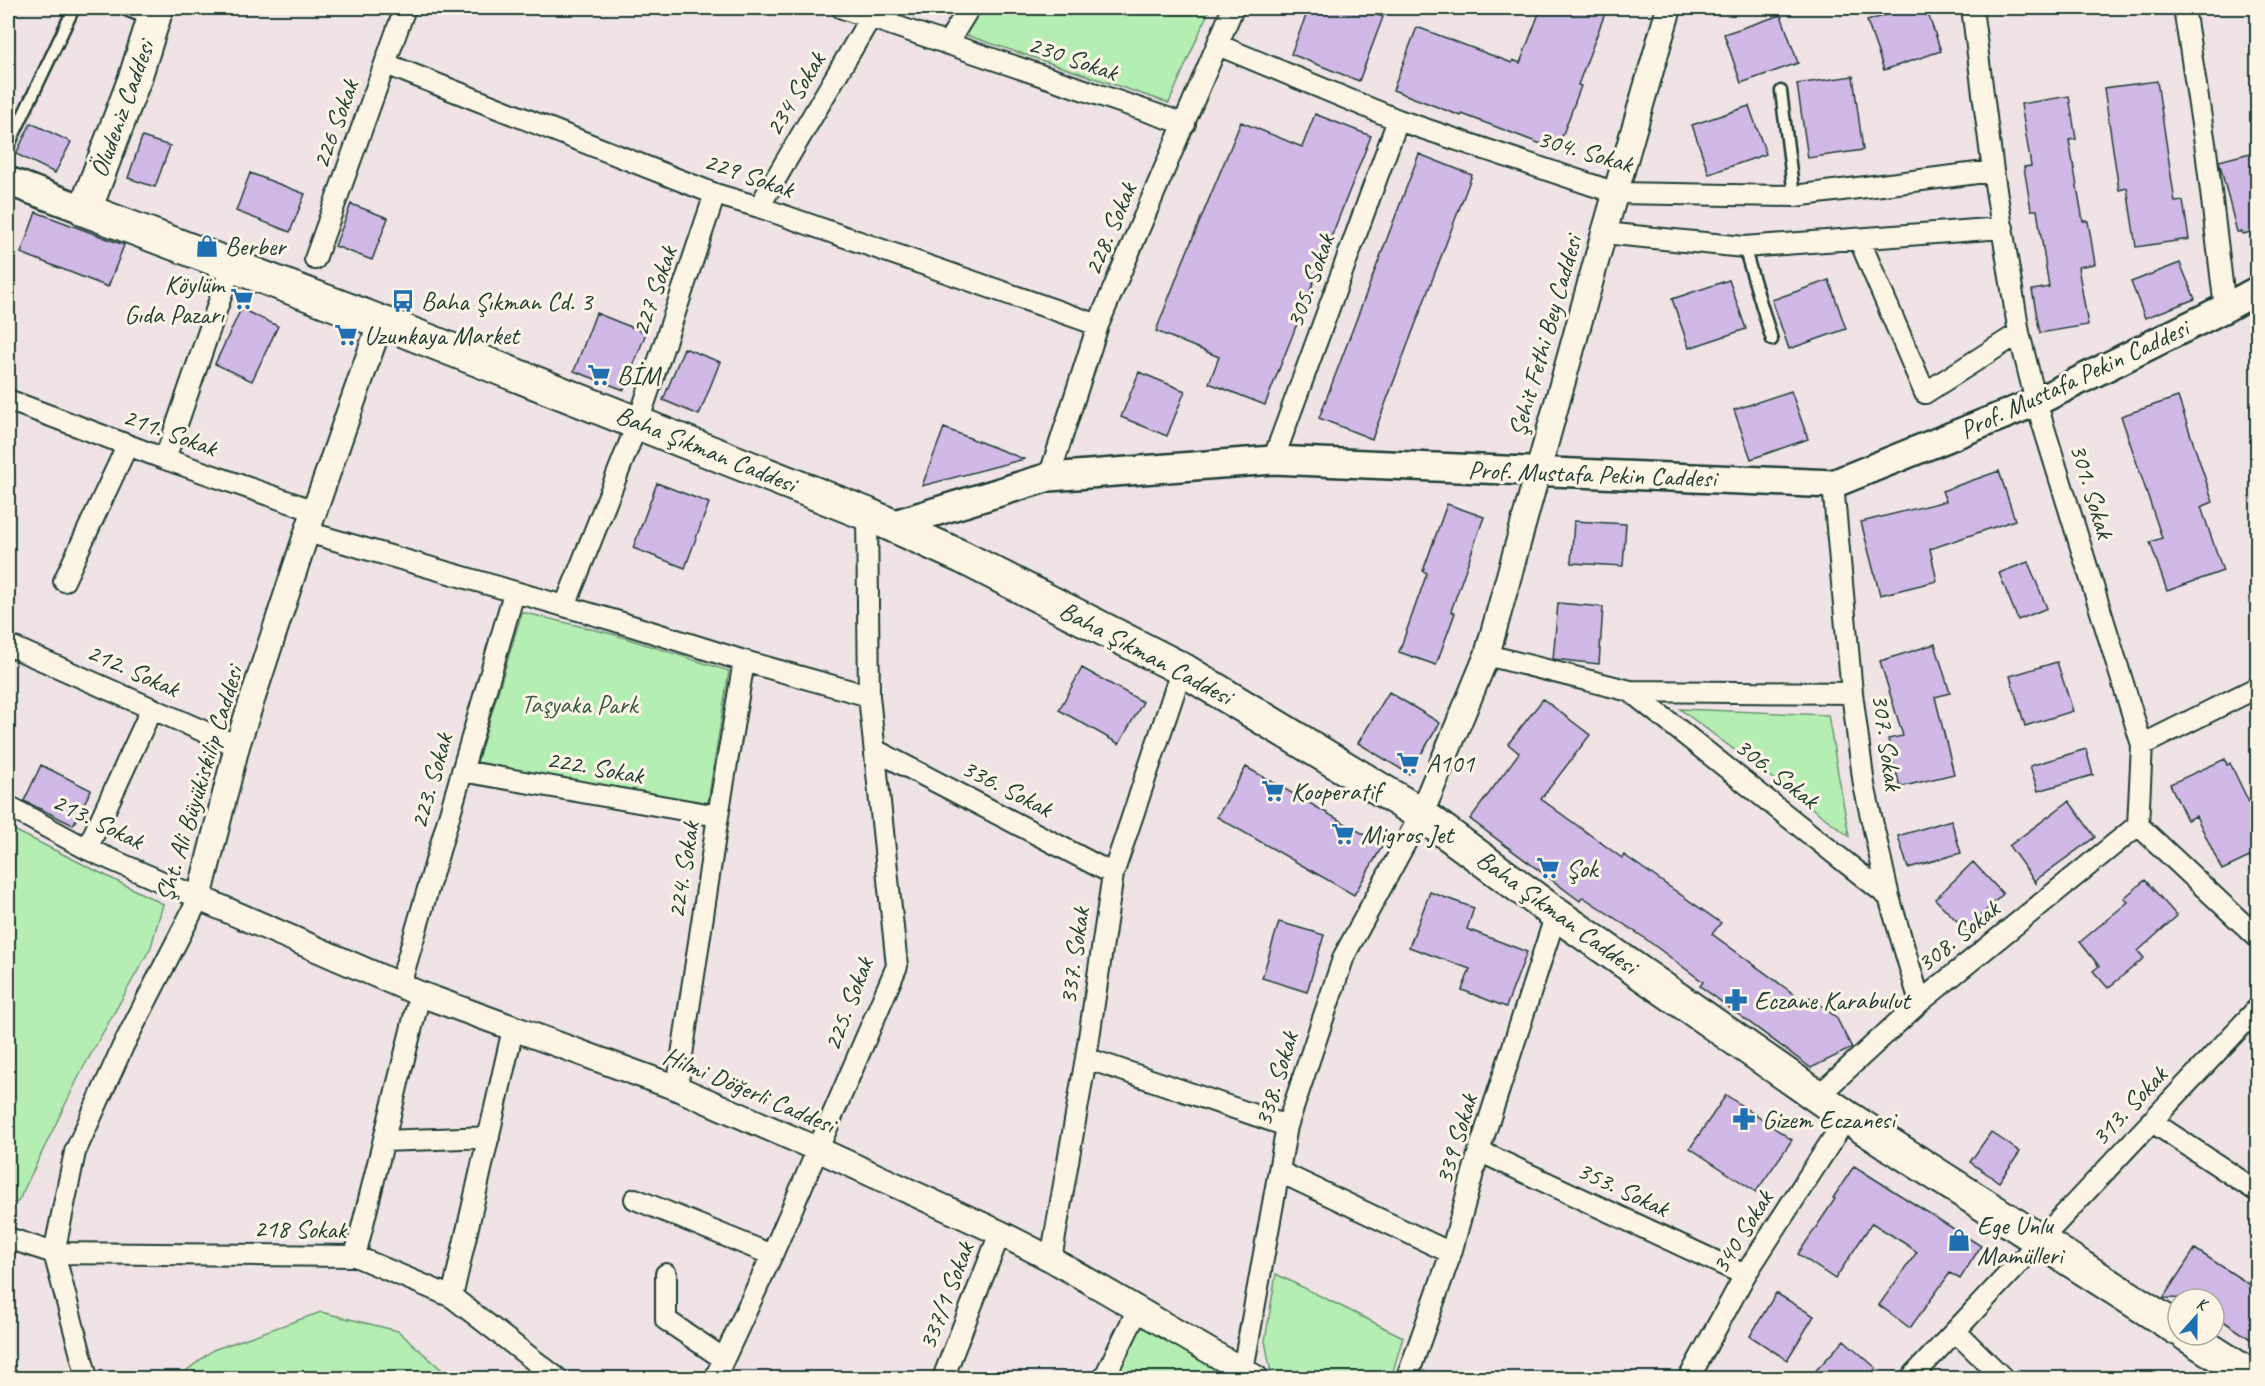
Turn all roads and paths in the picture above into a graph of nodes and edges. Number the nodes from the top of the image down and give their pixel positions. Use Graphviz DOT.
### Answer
graph roads {
  1 [pos="74,8"];
  2 [pos="121,8"];
  3 [pos="405,8"];
  4 [pos="842,8"];
  5 [pos="969,8"];
  6 [pos="1233,8"];
  7 [pos="1669,8"];
  8 [pos="1972,8"];
  9 [pos="2184,8"];
  10 [pos="873,13"];
  11 [pos="155,14"];
  12 [pos="947,44"];
  13 [pos="1218,45"];
  14 [pos="386,64"];
  15 [pos="1781,91"];
  16 [pos="1398,120"];
  17 [pos="1185,124"];
  18 [pos="8,147"];
  19 [pos="1993,171"];
  20 [pos="8,181"];
  21 [pos="1616,193"];
  22 [pos="715,194"];
  23 [pos="1794,196"];
  24 [pos="759,207"];
  25 [pos="85,210"];
  26 [pos="2003,228"];
  27 [pos="1604,233"];
  28 [pos="1859,239"];
  29 [pos="1744,248"];
  30 [pos="315,259"];
  31 [pos="232,264"];
  32 [pos="2258,290"];
  33 [pos="2225,308"];
  34 [pos="381,321"];
  35 [pos="1098,325"];
  36 [pos="2019,333"];
  37 [pos="1772,340"];
  38 [pos="8,400"];
  39 [pos="2036,402"];
  40 [pos="638,422"];
  41 [pos="128,446"];
  42 [pos="165,459"];
  43 [pos="1273,460"];
  44 [pos="1536,473"];
  45 [pos="1049,477"];
  46 [pos="1833,484"];
  47 [pos="879,520"];
  48 [pos="311,521"];
  49 [pos="64,581"];
  50 [pos="514,593"];
  51 [pos="565,606"];
  52 [pos="8,645"];
  53 [pos="1487,655"];
  54 [pos="744,661"];
  55 [pos="1182,669"];
  56 [pos="2258,687"];
  57 [pos="1630,691"];
  58 [pos="1852,693"];
  59 [pos="869,696"];
  60 [pos="152,708"];
  61 [pos="237,746"];
  62 [pos="2142,746"];
  63 [pos="875,750"];
  64 [pos="462,771"];
  65 [pos="8,806"];
  66 [pos="1421,814"];
  67 [pos="718,816"];
  68 [pos="2138,825"];
  69 [pos="87,849"];
  70 [pos="1113,874"];
  71 [pos="1889,897"];
  72 [pos="199,898"];
  73 [pos="1556,914"];
  74 [pos="2258,939"];
  75 [pos="410,990"];
  76 [pos="1920,1002"];
  77 [pos="2258,1008"];
  78 [pos="513,1029"];
  79 [pos="1086,1058"];
  80 [pos="677,1088"];
  81 [pos="1818,1096"];
  82 [pos="1847,1117"];
  83 [pos="2151,1121"];
  84 [pos="1287,1126"];
  85 [pos="489,1137"];
  86 [pos="384,1141"];
  87 [pos="817,1149"];
  88 [pos="1479,1151"];
  89 [pos="1280,1172"];
  90 [pos="2258,1192"];
  91 [pos="635,1199"];
  92 [pos="1000,1233"];
  93 [pos="8,1238"];
  94 [pos="2042,1241"];
  95 [pos="54,1253"];
  96 [pos="1451,1253"];
  97 [pos="772,1255"];
  98 [pos="355,1256"];
  99 [pos="1051,1259"];
  100 [pos="666,1274"];
  101 [pos="1745,1275"];
  102 [pos="452,1297"];
  103 [pos="1137,1311"];
  104 [pos="2166,1321"];
  105 [pos="1956,1331"];
  106 [pos="2206,1347"];
  107 [pos="724,1359"];
  108 [pos="1245,1376"];
  109 [pos="87,1378"];
  110 [pos="557,1378"];
  111 [pos="715,1378"];
  112 [pos="943,1378"];
  113 [pos="1104,1378"];
  114 [pos="1407,1378"];
  115 [pos="1689,1378"];
  116 [pos="1911,1378"];
  117 [pos="2003,1378"];
  118 [pos="2254,1378"];
  1 -- 18 [label="lane"];
  2 -- 11 [label="lane"];
  3 -- 14 [label="street, 226 Sokak"];
  4 -- 10 [label="street, 230 Sokak"];
  5 -- 12 [label="street"];
  6 -- 13 [label="street, 228. Sokak"];
  7 -- 21 [label="street, Şehit Fethi Bey Caddesi"];
  8 -- 19 [label="street, 301. Sokak"];
  9 -- 33 [label="street"];
  10 -- 12 [label="street, 230 Sokak"];
  10 -- 24 [label="street, 234 Sokak"];
  11 -- 25 [label="main road, Öludeniz Caddesi"];
  12 -- 17 [label="street, 230 Sokak"];
  13 -- 16 [label="street, 304. Sokak"];
  13 -- 17 [label="street, 228. Sokak"];
  14 -- 22 [label="street, 229 Sokak"];
  14 -- 30 [label="street, 226 Sokak"];
  15 -- 23 [label="lane"];
  16 -- 21 [label="street, 304. Sokak"];
  16 -- 43 [label="street, 305. Sokak"];
  17 -- 35 [label="street, 228. Sokak"];
  19 -- 23 [label="street, 304. Sokak"];
  19 -- 26 [label="street, 301. Sokak"];
  20 -- 25 [label="main road, Baha Şıkman Caddesi"];
  21 -- 23 [label="street, 304. Sokak"];
  21 -- 27 [label="street, Şehit Fethi Bey Caddesi"];
  22 -- 24 [label="street, 229 Sokak"];
  22 -- 40 [label="street, 227 Sokak"];
  24 -- 35 [label="street, 229 Sokak"];
  25 -- 31 [label="main road, Baha Şıkman Caddesi"];
  26 -- 28 [label="street"];
  26 -- 36 [label="street, 301. Sokak"];
  27 -- 29 [label="street"];
  27 -- 44 [label="street, Şehit Fethi Bey Caddesi"];
  28 -- 29 [label="street"];
  28 -- 36 [label="street"];
  29 -- 37 [label="lane"];
  31 -- 34 [label="main road, Baha Şıkman Caddesi"];
  31 -- 42 [label="street"];
  32 -- 33 [label="main road, Prof. Mustafa Pekin Caddesi"];
  33 -- 39 [label="main road, Prof. Mustafa Pekin Caddesi"];
  34 -- 40 [label="main road, Baha Şıkman Caddesi"];
  34 -- 48 [label="street, Şht. Ali Büyükiskilip Caddesi"];
  35 -- 45 [label="street, 228. Sokak"];
  36 -- 39 [label="street, 301. Sokak"];
  38 -- 41 [label="street, 211. Sokak"];
  39 -- 46 [label="main road, Prof. Mustafa Pekin Caddesi"];
  39 -- 62 [label="street, 301. Sokak"];
  40 -- 47 [label="main road, Baha Şıkman Caddesi"];
  40 -- 51 [label="street, 227 Sokak"];
  41 -- 42 [label="street, 211. Sokak"];
  41 -- 49 [label="street"];
  42 -- 48 [label="street, 211. Sokak"];
  43 -- 44 [label="main road, Prof. Mustafa Pekin Caddesi"];
  43 -- 45 [label="main road, Prof. Mustafa Pekin Caddesi"];
  44 -- 46 [label="main road, Prof. Mustafa Pekin Caddesi"];
  44 -- 53 [label="street, Şehit Fethi Bey Caddesi"];
  45 -- 47 [label="main road, Prof. Mustafa Pekin Caddesi"];
  46 -- 58 [label="street, 307. Sokak"];
  47 -- 55 [label="main road, Baha Şıkman Caddesi"];
  47 -- 59 [label="street, 225. Sokak"];
  48 -- 50 [label="street, 211. Sokak"];
  48 -- 61 [label="street, Şht. Ali Büyükiskilip Caddesi"];
  50 -- 51 [label="street, 211. Sokak"];
  50 -- 64 [label="street, 223. Sokak"];
  51 -- 54 [label="street, 211. Sokak"];
  52 -- 60 [label="street, 212. Sokak"];
  53 -- 57 [label="street"];
  53 -- 66 [label="street, Şehit Fethi Bey Caddesi"];
  54 -- 59 [label="street, 211. Sokak"];
  54 -- 67 [label="street, 224. Sokak"];
  55 -- 66 [label="main road, Baha Şıkman Caddesi"];
  55 -- 70 [label="street, 337. Sokak"];
  56 -- 62 [label="street"];
  57 -- 58 [label="street"];
  57 -- 71 [label="street, 306. Sokak"];
  58 -- 71 [label="street, 307. Sokak"];
  59 -- 63 [label="street, 225. Sokak"];
  60 -- 61 [label="street, 212. Sokak"];
  60 -- 69 [label="street"];
  61 -- 72 [label="street, Şht. Ali Büyükiskilip Caddesi"];
  62 -- 68 [label="street, 301. Sokak"];
  63 -- 70 [label="street, 336. Sokak"];
  63 -- 87 [label="street, 225. Sokak"];
  64 -- 67 [label="street, 222. Sokak"];
  64 -- 75 [label="street, 223. Sokak"];
  65 -- 69 [label="street, 213. Sokak"];
  66 -- 73 [label="main road, Baha Şıkman Caddesi"];
  66 -- 84 [label="street, 338. Sokak"];
  67 -- 80 [label="street, 224. Sokak"];
  68 -- 74 [label="street"];
  68 -- 76 [label="street, 308. Sokak"];
  69 -- 72 [label="street, 213. Sokak"];
  70 -- 79 [label="street, 337. Sokak"];
  71 -- 76 [label="street, 307. Sokak"];
  72 -- 75 [label="street, Hilmi Döğerli Caddesi"];
  72 -- 95 [label="street, Şht. Ali Büyükiskilip Caddesi"];
  73 -- 81 [label="main road, Baha Şıkman Caddesi"];
  73 -- 88 [label="street, 339 Sokak"];
  75 -- 78 [label="street, Hilmi Döğerli Caddesi"];
  75 -- 86 [label="street, 223. Sokak"];
  76 -- 81 [label="street, 308. Sokak"];
  77 -- 83 [label="street, 313. Sokak"];
  78 -- 80 [label="street, Hilmi Döğerli Caddesi"];
  78 -- 85 [label="street"];
  79 -- 84 [label="street"];
  79 -- 99 [label="street, 337. Sokak"];
  80 -- 87 [label="street, Hilmi Döğerli Caddesi"];
  81 -- 82 [label="main road, Baha Şıkman Caddesi"];
  82 -- 94 [label="main road, Baha Şıkman Caddesi"];
  82 -- 101 [label="street, 340 Sokak"];
  83 -- 90 [label="street"];
  83 -- 94 [label="street, 313. Sokak"];
  84 -- 89 [label="street, 338. Sokak"];
  85 -- 86 [label="street"];
  85 -- 102 [label="street"];
  86 -- 98 [label="street, 223. Sokak"];
  87 -- 92 [label="street, Hilmi Döğerli Caddesi"];
  87 -- 97 [label="street, 225. Sokak"];
  88 -- 96 [label="street, 339 Sokak"];
  88 -- 101 [label="street, 353. Sokak"];
  89 -- 96 [label="street"];
  89 -- 108 [label="street, 338. Sokak"];
  91 -- 97 [label="street"];
  92 -- 99 [label="street, Hilmi Döğerli Caddesi"];
  92 -- 112 [label="street, 337/1 Sokak"];
  93 -- 95 [label="street, 218 Sokak"];
  94 -- 104 [label="main road, Baha Şıkman Caddesi"];
  94 -- 105 [label="street, 313. Sokak"];
  95 -- 98 [label="street, 218 Sokak"];
  95 -- 109 [label="street"];
  96 -- 114 [label="street, 339 Sokak"];
  97 -- 107 [label="street, 225. Sokak"];
  98 -- 102 [label="street, 218 Sokak"];
  99 -- 103 [label="street, Hilmi Döğerli Caddesi"];
  100 -- 107 [label="street"];
  101 -- 115 [label="street, 340 Sokak"];
  102 -- 110 [label="street, 218 Sokak"];
  103 -- 108 [label="street, Hilmi Döğerli Caddesi"];
  103 -- 113 [label="street"];
  105 -- 116 [label="street, 313. Sokak"];
  105 -- 117 [label="street"];
  106 -- 118 [label="main road"];
  107 -- 111 [label="street, 225. Sokak"];
}
